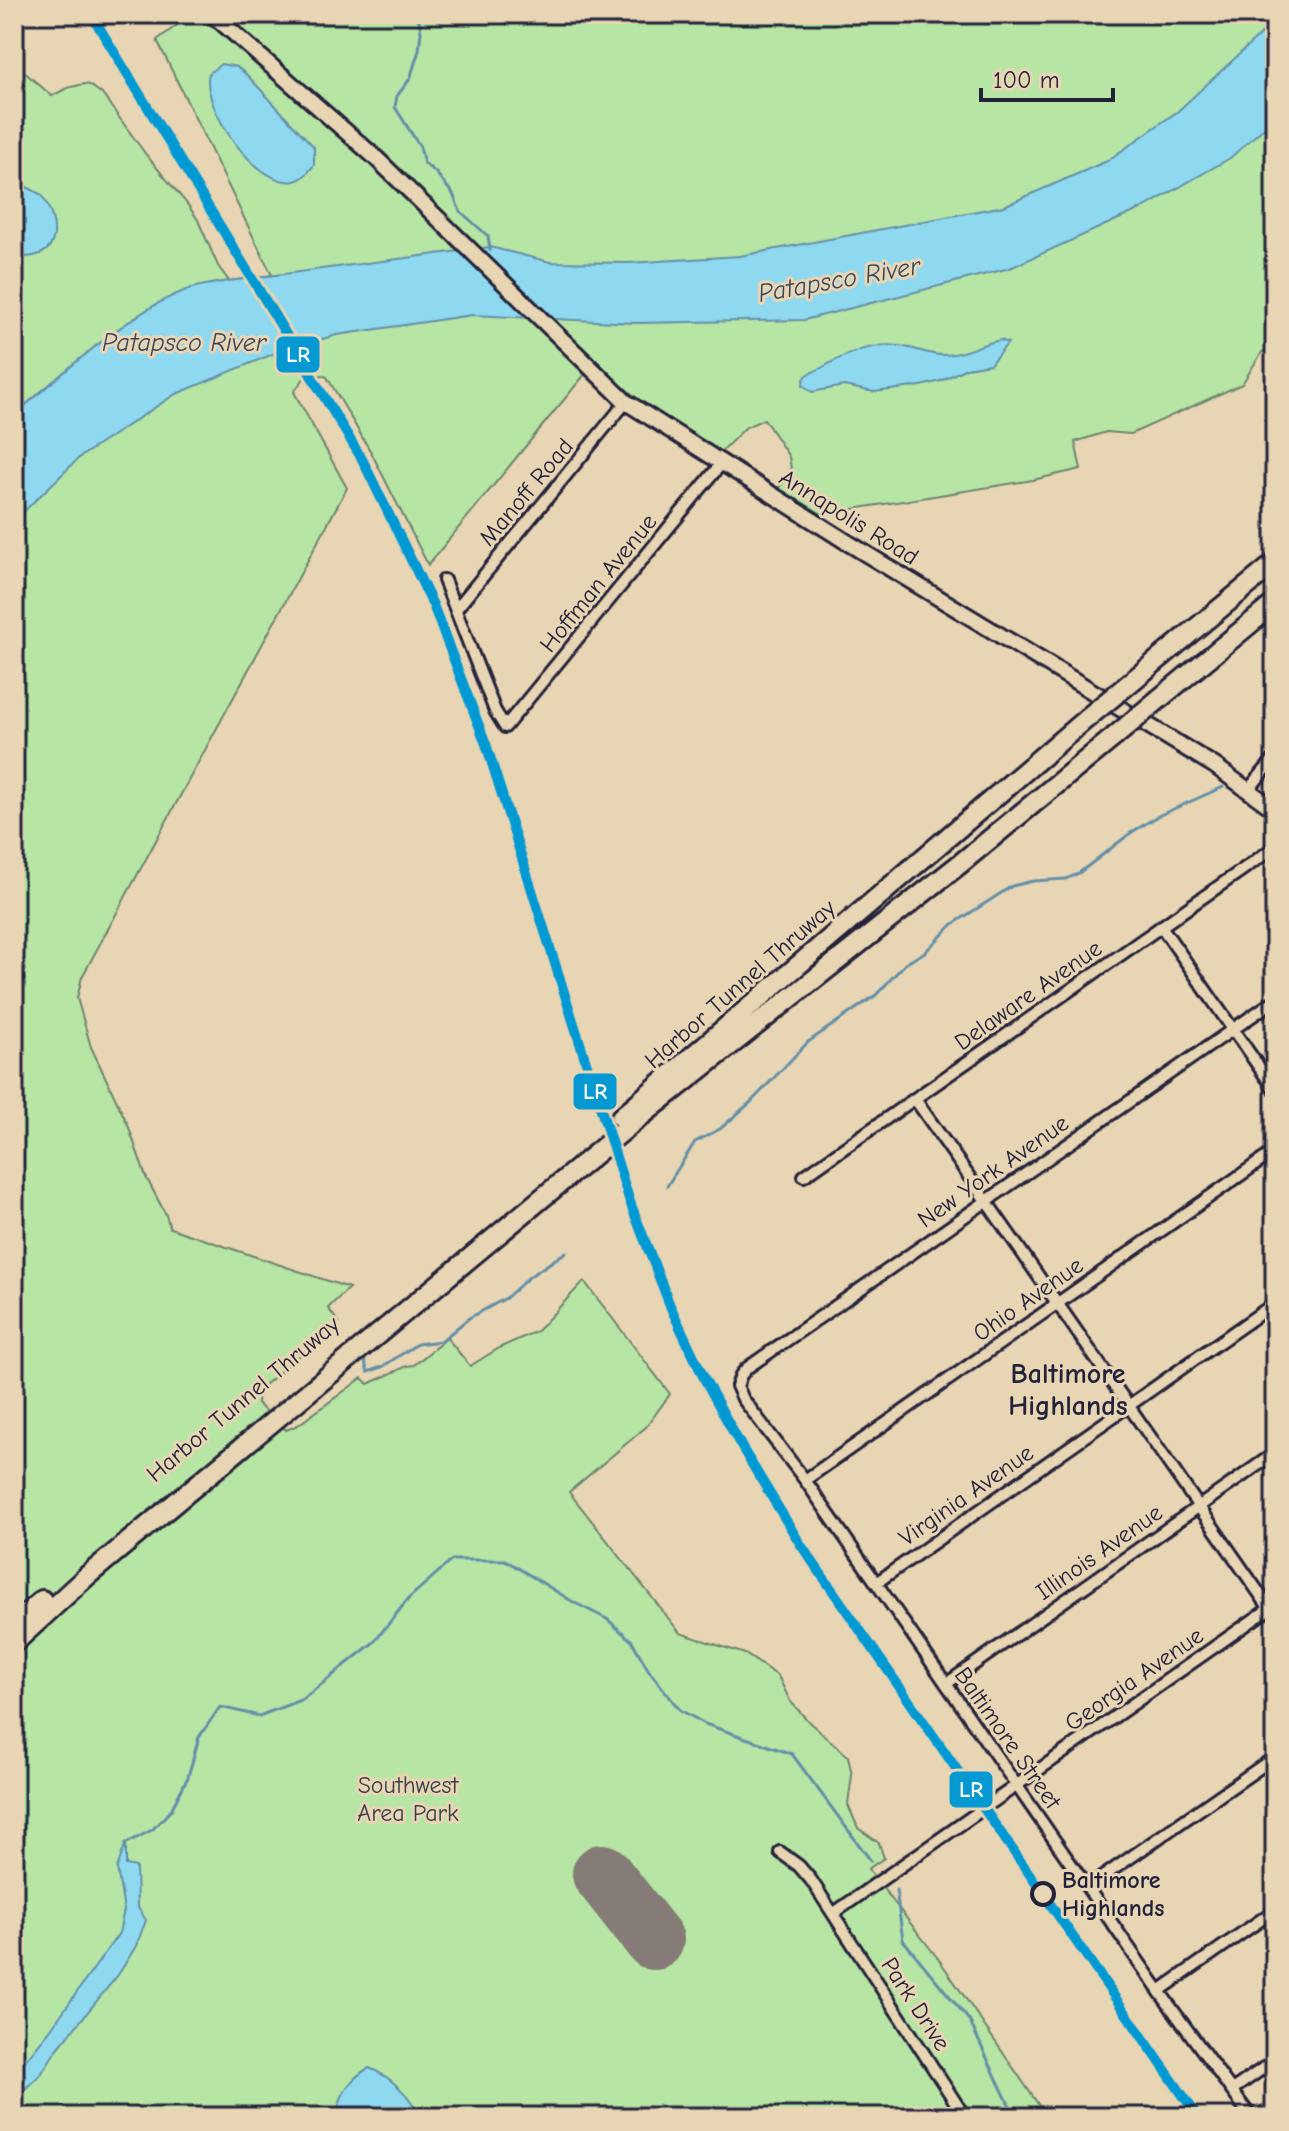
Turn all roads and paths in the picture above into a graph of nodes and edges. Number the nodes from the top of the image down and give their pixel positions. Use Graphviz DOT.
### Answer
graph roads {
  1 [pos="212,14"];
  2 [pos="626,402"];
  3 [pos="721,464"];
  4 [pos="1275,563"];
  5 [pos="444,580"];
  6 [pos="1275,603"];
  7 [pos="457,608"];
  8 [pos="1275,758"];
  9 [pos="1249,789"];
  10 [pos="1275,810"];
  11 [pos="1275,847"];
  12 [pos="1161,926"];
  13 [pos="1275,1000"];
  14 [pos="1233,1029"];
  15 [pos="1275,1090"];
  16 [pos="915,1099"];
  17 [pos="628,1119"];
  18 [pos="1275,1151"];
  19 [pos="804,1176"];
  20 [pos="985,1200"];
  21 [pos="412,1298"];
  22 [pos="1275,1303"];
  23 [pos="1057,1304"];
  24 [pos="738,1381"];
  25 [pos="1128,1406"];
  26 [pos="1275,1453"];
  27 [pos="805,1480"];
  28 [pos="1199,1507"];
  29 [pos="876,1583"];
  30 [pos="1273,1610"];
  31 [pos="14,1624"];
  32 [pos="14,1643"];
  33 [pos="946,1684"];
  34 [pos="1275,1757"];
  35 [pos="1017,1786"];
  36 [pos="780,1852"];
  37 [pos="1088,1887"];
  38 [pos="1275,1910"];
  39 [pos="834,1913"];
  40 [pos="1159,1991"];
  41 [pos="1275,2060"];
  42 [pos="1232,2090"];
  43 [pos="965,2117"];
  44 [pos="1251,2117"];
  1 -- 2 [label="main road, Annapolis Road"];
  2 -- 3 [label="main road, Annapolis Road"];
  2 -- 7 [label="street, Manoff Road"];
  3 -- 7 [label="street, Hoffman Avenue"];
  3 -- 9 [label="main road, Annapolis Road"];
  4 -- 17 [label="highway, Harbor Tunnel Thruway, bridge"];
  5 -- 7 [label="street"];
  6 -- 17 [label="highway, Harbor Tunnel Thruway, bridge"];
  8 -- 9 [label="street"];
  9 -- 10 [label="main road, Annapolis Road"];
  11 -- 12 [label="street, Delaware Avenue"];
  12 -- 14 [label="street"];
  12 -- 16 [label="street, Delaware Avenue"];
  13 -- 14 [label="street, New York Avenue"];
  14 -- 15 [label="street"];
  14 -- 20 [label="street, New York Avenue"];
  16 -- 19 [label="street, Delaware Avenue"];
  16 -- 20 [label="street"];
  17 -- 21 [label="highway, Harbor Tunnel Thruway"];
  18 -- 23 [label="street, Ohio Avenue"];
  20 -- 23 [label="street"];
  20 -- 24 [label="street, New York Avenue"];
  21 -- 31 [label="highway, Harbor Tunnel Thruway"];
  21 -- 32 [label="highway, Harbor Tunnel Thruway"];
  22 -- 25 [label="street, Virginia Avenue"];
  23 -- 25 [label="street"];
  23 -- 27 [label="street, Ohio Avenue"];
  24 -- 27 [label="street, Baltimore Street"];
  25 -- 28 [label="street"];
  25 -- 29 [label="street, Virginia Avenue"];
  26 -- 28 [label="street, Illinois Avenue"];
  27 -- 29 [label="street, Baltimore Street"];
  28 -- 30 [label="street"];
  28 -- 33 [label="street, Illinois Avenue"];
  29 -- 33 [label="street, Baltimore Street"];
  30 -- 35 [label="street, Georgia Avenue"];
  33 -- 35 [label="street, Baltimore Street"];
  34 -- 37 [label="street"];
  35 -- 37 [label="street, Baltimore Street"];
  35 -- 39 [label="street"];
  36 -- 39 [label="street, Park Drive"];
  37 -- 40 [label="street, Baltimore Street"];
  38 -- 40 [label="street"];
  39 -- 43 [label="street, Park Drive"];
  40 -- 42 [label="street, Baltimore Street"];
  41 -- 42 [label="street"];
  42 -- 44 [label="street, Baltimore Street"];
}
